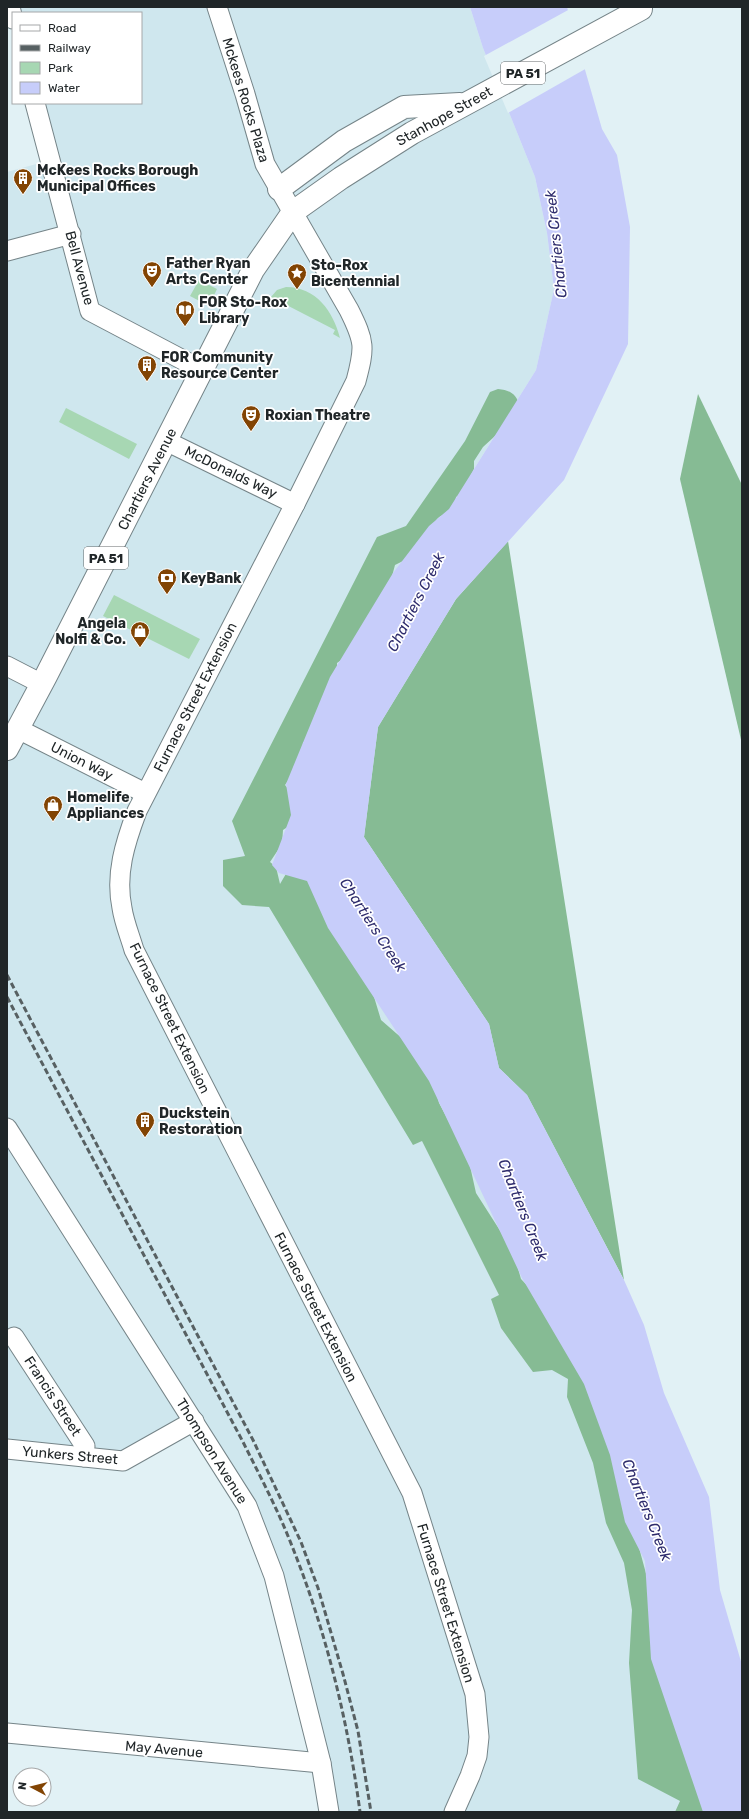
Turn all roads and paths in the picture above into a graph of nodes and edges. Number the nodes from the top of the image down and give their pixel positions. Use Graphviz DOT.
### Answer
graph roads {
  1 [pos="217,7"];
  2 [pos="644,8"];
  3 [pos="36,104"];
  4 [pos="443,110"];
  5 [pos="279,189"];
  6 [pos="293,212"];
  7 [pos="71,234"];
  8 [pos="7,251"];
  9 [pos="202,370"];
  10 [pos="166,441"];
  11 [pos="295,504"];
  12 [pos="7,666"];
  13 [pos="42,684"];
  14 [pos="18,729"];
  15 [pos="7,749"];
  16 [pos="145,793"];
  17 [pos="7,1128"];
  18 [pos="14,1337"];
  19 [pos="194,1421"];
  20 [pos="7,1449"];
  21 [pos="84,1457"];
  22 [pos="7,1734"];
  23 [pos="322,1763"];
  24 [pos="328,1812"];
  25 [pos="454,1812"];
  1 -- 5 [label="street, Mckees Rocks Plaza"];
  2 -- 4 [label="main road, Stanhope Street / PA 51"];
  3 -- 7 [label="street, Bell Avenue"];
  4 -- 5 [label="main road"];
  4 -- 6 [label="main road, Stanhope Street / PA 51"];
  5 -- 6 [label="street, Mckees Rocks Plaza"];
  6 -- 9 [label="main road, Chartiers Avenue / PA 51"];
  6 -- 11 [label="street, Furnace Street Extension"];
  7 -- 8 [label="street"];
  7 -- 9 [label="street, Bell Avenue"];
  9 -- 10 [label="main road, Chartiers Avenue / PA 51"];
  10 -- 11 [label="street, McDonalds Way"];
  10 -- 13 [label="main road, Chartiers Avenue / PA 51"];
  11 -- 16 [label="street, Furnace Street Extension"];
  12 -- 13 [label="street"];
  13 -- 14 [label="main road, Chartiers Avenue / PA 51"];
  14 -- 15 [label="main road, Chartiers Avenue / PA 51"];
  14 -- 16 [label="street, Union Way"];
  16 -- 25 [label="street, Furnace Street Extension"];
  17 -- 19 [label="street, Thompson Avenue"];
  18 -- 21 [label="street, Francis Street"];
  19 -- 21 [label="street, Yunkers Street"];
  19 -- 23 [label="street, Thompson Avenue"];
  20 -- 21 [label="street, Yunkers Street"];
  22 -- 23 [label="street, May Avenue"];
  23 -- 24 [label="street, Thompson Avenue"];
}
